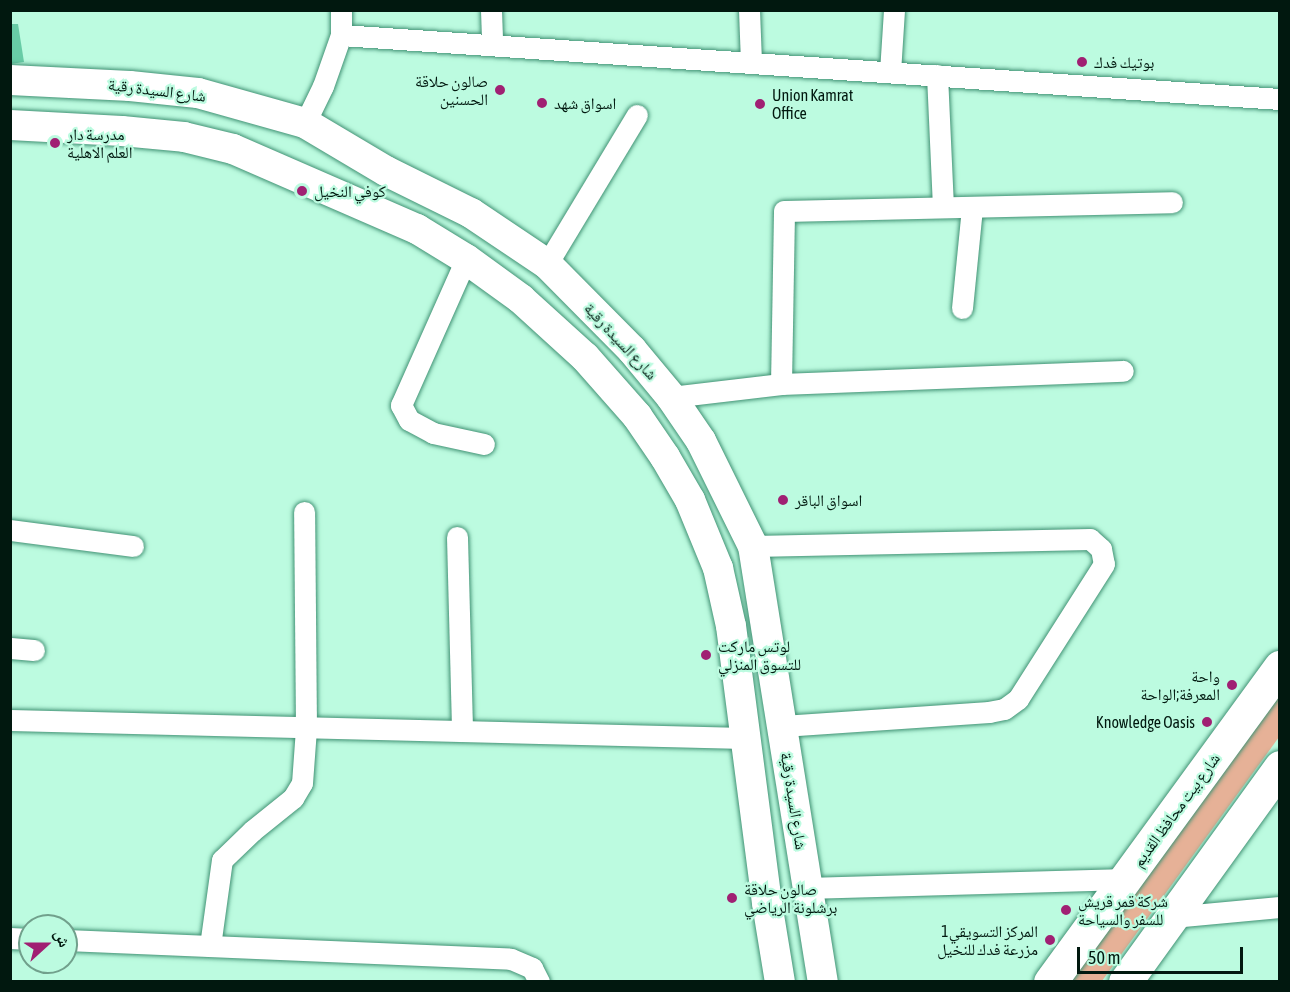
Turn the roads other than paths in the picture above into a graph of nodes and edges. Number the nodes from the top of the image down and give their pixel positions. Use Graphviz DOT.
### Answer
graph roads {
  1 [pos="340,10"];
  2 [pos="491,10"];
  3 [pos="749,10"];
  4 [pos="894,10"];
  5 [pos="341,35"];
  6 [pos="492,45"];
  7 [pos="752,63"];
  8 [pos="890,72"];
  9 [pos="937,75"];
  10 [pos="10,80"];
  11 [pos="1280,99"];
  12 [pos="637,115"];
  13 [pos="305,123"];
  14 [pos="10,126"];
  15 [pos="276,167"];
  16 [pos="1172,202"];
  17 [pos="943,207"];
  18 [pos="972,207"];
  19 [pos="466,259"];
  20 [pos="547,264"];
  21 [pos="962,308"];
  22 [pos="1124,371"];
  23 [pos="781,384"];
  24 [pos="671,398"];
  25 [pos="484,444"];
  26 [pos="304,512"];
  27 [pos="10,530"];
  28 [pos="457,537"];
  29 [pos="133,546"];
  30 [pos="753,546"];
  31 [pos="10,648"];
  32 [pos="34,650"];
  33 [pos="1280,667"];
  34 [pos="10,720"];
  35 [pos="782,726"];
  36 [pos="306,728"];
  37 [pos="462,731"];
  38 [pos="745,738"];
  39 [pos="1280,767"];
  40 [pos="1125,879"];
  41 [pos="807,888"];
  42 [pos="1280,907"];
  43 [pos="1172,917"];
  44 [pos="78,940"];
  45 [pos="210,946"];
  46 [pos="539,981"];
  47 [pos="780,981"];
  48 [pos="824,981"];
  49 [pos="1050,981"];
  50 [pos="1125,981"];
  1 -- 5 [label="street"];
  2 -- 6 [label="street"];
  3 -- 7 [label="street"];
  4 -- 8 [label="street"];
  5 -- 6 [label="street"];
  5 -- 13 [label="street"];
  6 -- 7 [label="street"];
  7 -- 8 [label="street"];
  8 -- 9 [label="street"];
  9 -- 11 [label="street"];
  9 -- 17 [label="street"];
  10 -- 13 [label="main road, شارع السيدة رقية"];
  12 -- 20 [label="street"];
  13 -- 15 [label="main road"];
  13 -- 20 [label="main road, شارع السيدة رقية"];
  14 -- 15 [label="main road"];
  15 -- 19 [label="main road"];
  16 -- 18 [label="street"];
  17 -- 18 [label="street"];
  17 -- 23 [label="street"];
  18 -- 21 [label="street"];
  19 -- 25 [label="street"];
  19 -- 38 [label="main road"];
  20 -- 24 [label="main road, شارع السيدة رقية"];
  22 -- 23 [label="street"];
  23 -- 24 [label="street"];
  24 -- 30 [label="main road, شارع السيدة رقية"];
  26 -- 36 [label="street"];
  27 -- 29 [label="street"];
  28 -- 37 [label="street"];
  30 -- 35 [label="main road, شارع السيدة رقية"];
  30 -- 35 [label="street"];
  31 -- 32 [label="street"];
  33 -- 40 [label="main road, شارع بيت محافظ القديم"];
  34 -- 36 [label="street"];
  35 -- 41 [label="main road, شارع السيدة رقية"];
  36 -- 37 [label="street"];
  36 -- 45 [label="street"];
  37 -- 38 [label="street"];
  38 -- 47 [label="main road"];
  39 -- 43 [label="main road"];
  40 -- 41 [label="street"];
  40 -- 49 [label="main road, شارع بيت محافظ القديم"];
  41 -- 48 [label="main road, شارع السيدة رقية"];
  42 -- 43 [label="street"];
  43 -- 50 [label="main road"];
  44 -- 45 [label="street"];
  45 -- 46 [label="street"];
}
